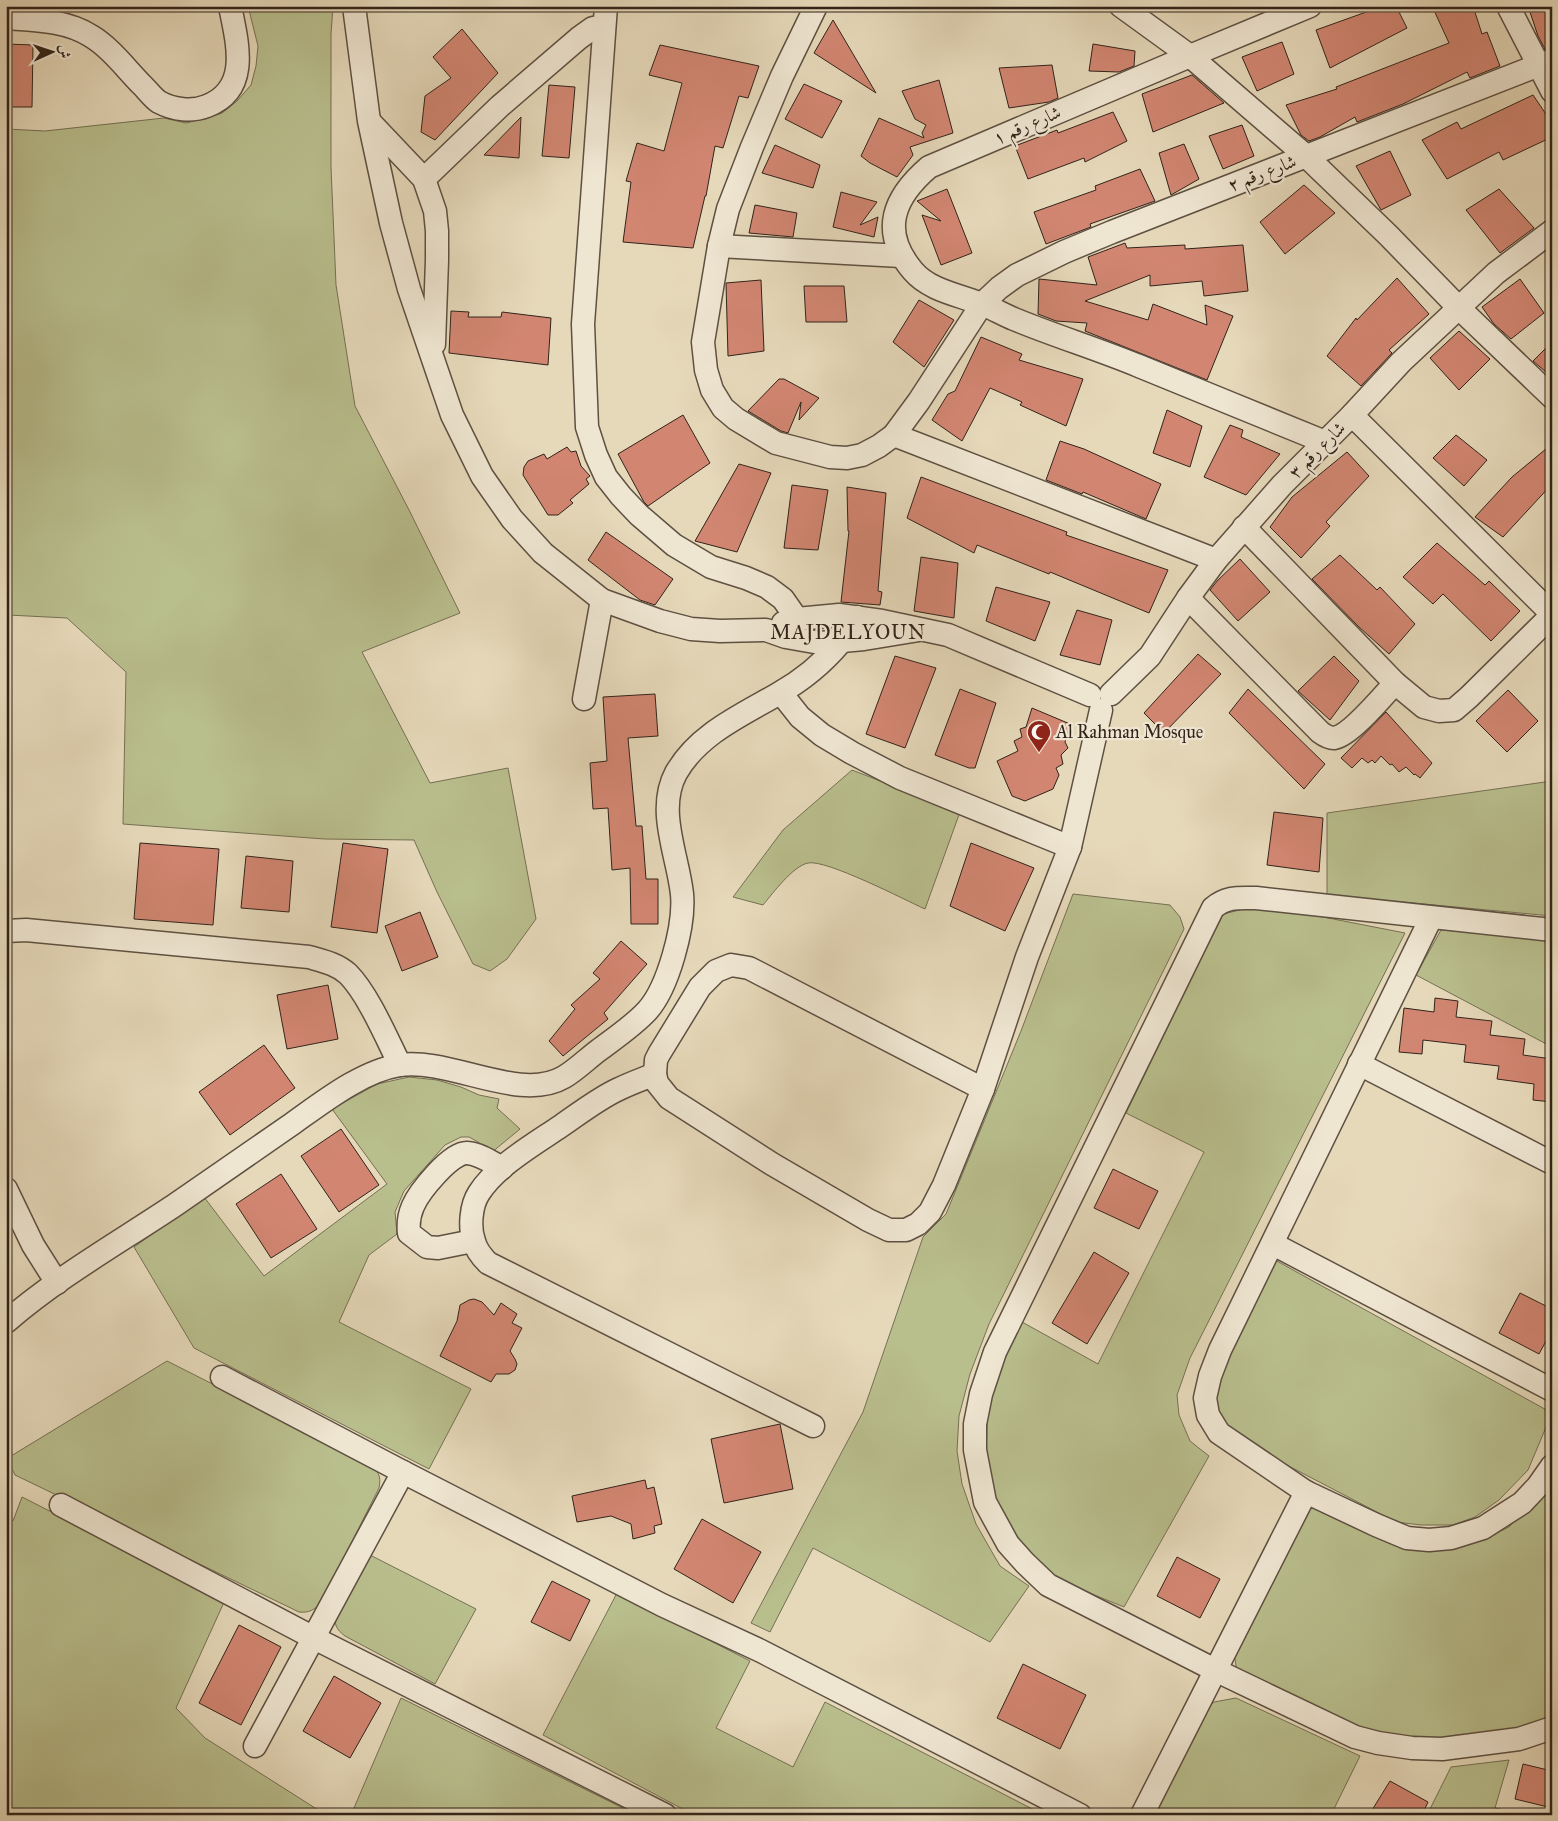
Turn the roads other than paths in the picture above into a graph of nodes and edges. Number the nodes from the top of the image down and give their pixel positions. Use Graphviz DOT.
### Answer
graph roads {
  1 [pos="230,6"];
  2 [pos="354,6"];
  3 [pos="816,6"];
  4 [pos="1310,6"];
  5 [pos="1508,6"];
  6 [pos="1122,7"];
  7 [pos="605,16"];
  8 [pos="6,18"];
  9 [pos="1190,56"];
  10 [pos="1545,62"];
  11 [pos="1552,91"];
  12 [pos="369,121"];
  13 [pos="1306,156"];
  14 [pos="424,179"];
  15 [pos="1552,231"];
  16 [pos="719,246"];
  17 [pos="437,248"];
  18 [pos="901,256"];
  19 [pos="400,258"];
  20 [pos="982,304"];
  21 [pos="1459,308"];
  22 [pos="434,358"];
  23 [pos="1552,397"];
  24 [pos="1352,415"];
  25 [pos="894,435"];
  26 [pos="1325,442"];
  27 [pos="1244,527"];
  28 [pos="1216,560"];
  29 [pos="1188,598"];
  30 [pos="602,600"];
  31 [pos="1552,615"];
  32 [pos="857,617"];
  33 [pos="797,619"];
  34 [pos="766,630"];
  35 [pos="919,630"];
  36 [pos="842,641"];
  37 [pos="1396,683"];
  38 [pos="781,693"];
  39 [pos="584,699"];
  40 [pos="1101,700"];
  41 [pos="1070,847"];
  42 [pos="1431,918"];
  43 [pos="1552,930"];
  44 [pos="6,931"];
  45 [pos="1359,1064"];
  46 [pos="400,1065"];
  47 [pos="655,1074"];
  48 [pos="983,1089"];
  49 [pos="1552,1163"];
  50 [pos="502,1168"];
  51 [pos="6,1189"];
  52 [pos="473,1241"];
  53 [pos="1273,1244"];
  54 [pos="57,1282"];
  55 [pos="8,1319"];
  56 [pos="222,1377"];
  57 [pos="1552,1390"];
  58 [pos="813,1426"];
  59 [pos="1552,1466"];
  60 [pos="403,1472"];
  61 [pos="1306,1492"];
  62 [pos="61,1505"];
  63 [pos="314,1638"];
  64 [pos="1215,1670"];
  65 [pos="1552,1728"];
  66 [pos="255,1746"];
  67 [pos="665,1815"];
  68 [pos="1080,1815"];
  69 [pos="1142,1815"];
  1 -- 8 [label="street"];
  2 -- 12 [label="street"];
  3 -- 16 [label="street, شارع رقم ٢"];
  4 -- 9 [label="street, شارع رقم ١"];
  5 -- 10 [label="street"];
  6 -- 9 [label="street"];
  7 -- 14 [label="street"];
  7 -- 33 [label="street"];
  9 -- 13 [label="street"];
  9 -- 18 [label="street, شارع رقم ١"];
  10 -- 11 [label="street"];
  10 -- 13 [label="street, شارع رقم ٢"];
  12 -- 14 [label="street"];
  12 -- 19 [label="street"];
  13 -- 20 [label="street, شارع رقم ٢"];
  13 -- 21 [label="street"];
  14 -- 17 [label="street"];
  15 -- 21 [label="street, شارع رقم ٣"];
  16 -- 18 [label="street"];
  16 -- 25 [label="street, شارع رقم ٢"];
  17 -- 19 [label="street"];
  17 -- 22 [label="street"];
  18 -- 20 [label="street, شارع رقم ١"];
  19 -- 22 [label="street"];
  20 -- 25 [label="street, شارع رقم ٢"];
  20 -- 26 [label="street, شارع رقم ١"];
  21 -- 23 [label="street"];
  21 -- 24 [label="street, شارع رقم ٣"];
  22 -- 30 [label="street"];
  24 -- 26 [label="street, شارع رقم ٣"];
  24 -- 31 [label="street"];
  25 -- 28 [label="street"];
  26 -- 27 [label="street, شارع رقم ٣"];
  27 -- 28 [label="street, شارع رقم ٣"];
  27 -- 37 [label="street"];
  28 -- 29 [label="street, شارع رقم ٣"];
  29 -- 37 [label="street"];
  29 -- 40 [label="street, شارع رقم ٣"];
  30 -- 34 [label="street"];
  30 -- 39 [label="street"];
  31 -- 37 [label="street"];
  32 -- 33 [label="street"];
  32 -- 35 [label="street"];
  32 -- 36 [label="street"];
  33 -- 34 [label="street"];
  34 -- 36 [label="street"];
  35 -- 36 [label="street"];
  35 -- 40 [label="street"];
  36 -- 38 [label="street"];
  38 -- 41 [label="street"];
  38 -- 46 [label="street"];
  40 -- 41 [label="street"];
  41 -- 48 [label="street"];
  42 -- 43 [label="street"];
  42 -- 45 [label="street"];
  42 -- 64 [label="street"];
  44 -- 46 [label="street"];
  45 -- 49 [label="street"];
  45 -- 53 [label="street"];
  46 -- 54 [label="street"];
  47 -- 48 [label="street"];
  47 -- 48 [label="street"];
  47 -- 50 [label="street"];
  50 -- 52 [label="street"];
  50 -- 52 [label="street"];
  51 -- 54 [label="street"];
  52 -- 58 [label="street"];
  53 -- 57 [label="street"];
  53 -- 61 [label="street"];
  54 -- 55 [label="street"];
  56 -- 60 [label="street"];
  59 -- 61 [label="street"];
  60 -- 63 [label="street"];
  60 -- 68 [label="street"];
  61 -- 64 [label="street"];
  62 -- 63 [label="street"];
  63 -- 66 [label="street"];
  63 -- 67 [label="street"];
  64 -- 65 [label="street"];
  64 -- 69 [label="street"];
}
